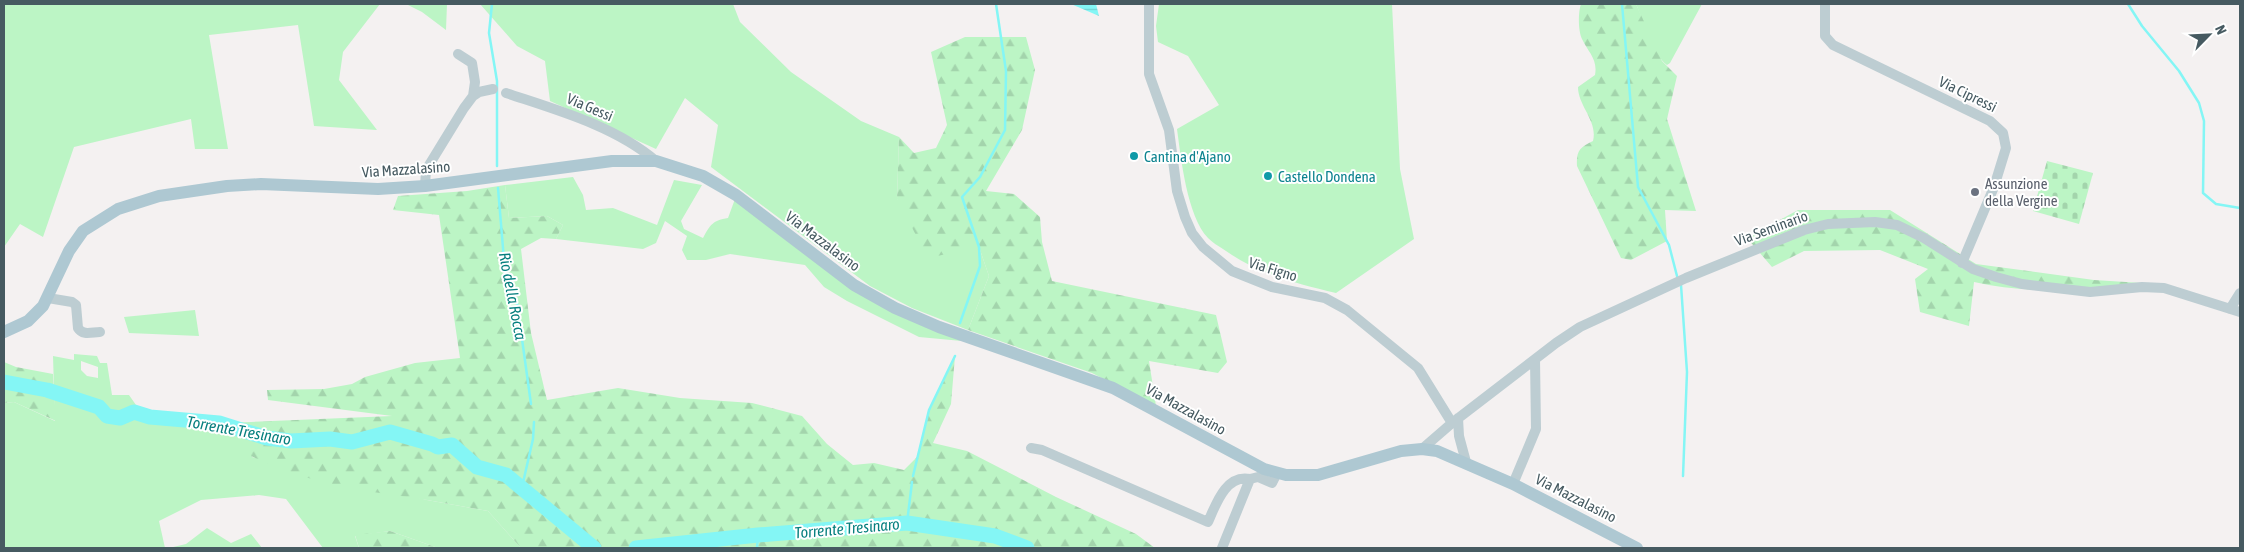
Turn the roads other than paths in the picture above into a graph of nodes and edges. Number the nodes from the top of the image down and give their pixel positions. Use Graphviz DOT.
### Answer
graph roads {
  1 [pos="1149,4"];
  2 [pos="1825,4"];
  3 [pos="458,54"];
  4 [pos="493,89"];
  5 [pos="506,93"];
  6 [pos="474,96"];
  7 [pos="656,161"];
  8 [pos="425,186"];
  9 [pos="1962,263"];
  10 [pos="2240,293"];
  11 [pos="48,298"];
  12 [pos="2235,310"];
  13 [pos="4,332"];
  14 [pos="100,332"];
  15 [pos="1535,359"];
  16 [pos="1455,421"];
  17 [pos="1031,448"];
  18 [pos="1422,449"];
  19 [pos="1466,462"];
  20 [pos="1277,473"];
  21 [pos="1250,479"];
  22 [pos="1513,484"];
  23 [pos="1222,548"];
  24 [pos="1637,548"];
  1 -- 16 [label="street, Via Figno"];
  2 -- 9 [label="street, Via Cipressi"];
  3 -- 6 [label="street"];
  4 -- 6 [label="street"];
  5 -- 7 [label="street, Via Gessi"];
  6 -- 8 [label="street"];
  7 -- 8 [label="main road, Via Mazzalasino"];
  7 -- 20 [label="main road, Via Mazzalasino"];
  8 -- 11 [label="main road, Via Mazzalasino"];
  9 -- 12 [label="street, Via Seminario"];
  9 -- 15 [label="street, Via Seminario"];
  10 -- 12 [label="street"];
  11 -- 13 [label="main road, Via Mazzalasino"];
  11 -- 14 [label="street"];
  15 -- 16 [label="street, Via Seminario"];
  15 -- 22 [label="street"];
  16 -- 18 [label="street, Via Seminario"];
  16 -- 19 [label="street"];
  17 -- 21 [label="street"];
  18 -- 19 [label="main road, Via Mazzalasino"];
  18 -- 20 [label="main road, Via Mazzalasino"];
  19 -- 22 [label="main road, Via Mazzalasino"];
  20 -- 21 [label="street"];
  21 -- 23 [label="street"];
  22 -- 24 [label="main road, Via Mazzalasino"];
}
